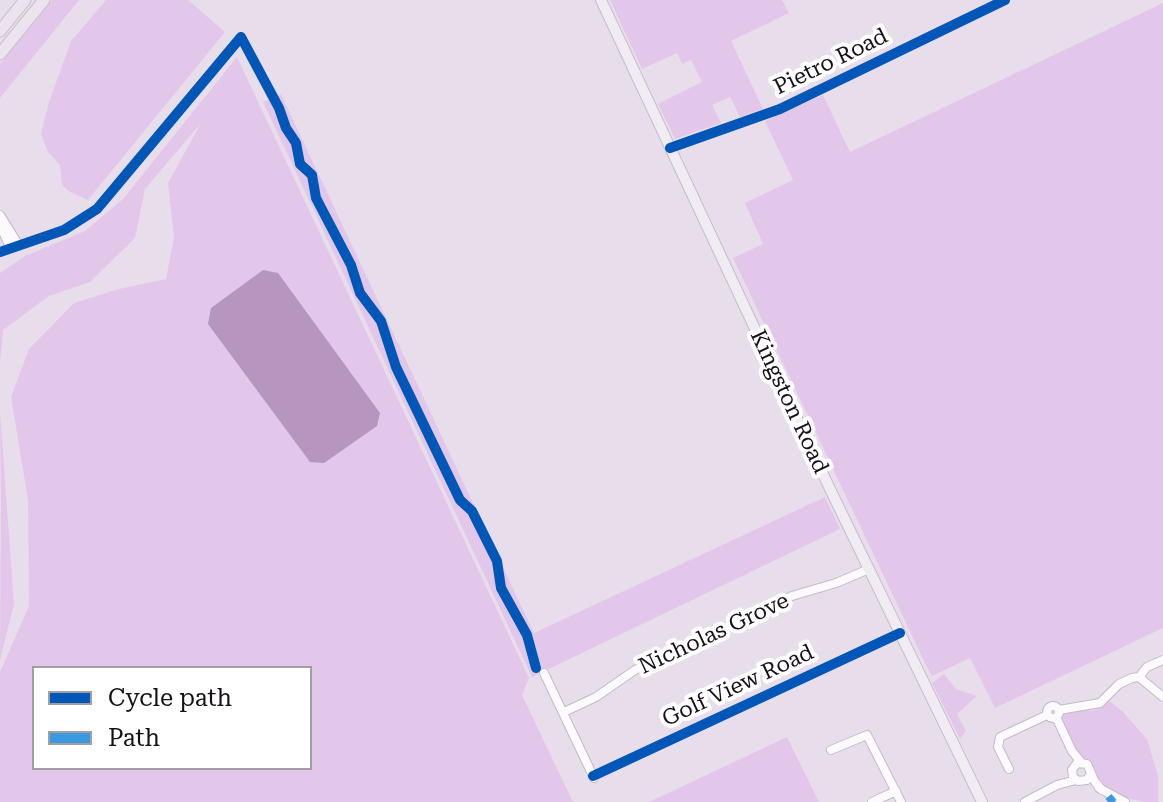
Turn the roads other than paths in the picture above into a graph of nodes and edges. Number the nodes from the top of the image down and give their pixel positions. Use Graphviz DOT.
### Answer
graph roads {
  1 [pos="25,0"];
  2 [pos="44,0"];
  3 [pos="601,0"];
  4 [pos="1005,0"];
  5 [pos="0,31"];
  6 [pos="0,54"];
  7 [pos="277,105"];
  8 [pos="670,148"];
  9 [pos="0,215"];
  10 [pos="0,225"];
  11 [pos="14,245"];
  12 [pos="0,252"];
  13 [pos="869,569"];
  14 [pos="900,633"];
  15 [pos="1163,660"];
  16 [pos="544,673"];
  17 [pos="1139,677"];
  18 [pos="1163,697"];
  19 [pos="564,712"];
  20 [pos="1054,714"];
  21 [pos="831,750"];
  22 [pos="1009,769"];
  23 [pos="1080,772"];
  24 [pos="896,791"];
  25 [pos="872,802"];
  26 [pos="901,802"];
  27 [pos="982,802"];
  28 [pos="1025,802"];
  29 [pos="1125,802"];
  1 -- 5 [label="highway"];
  2 -- 6 [label="highway"];
  3 -- 8 [label="main road, Kingston Road"];
  4 -- 8 [label="street, Pietro Road"];
  7 -- 11 [label="street"];
  8 -- 13 [label="main road, Kingston Road"];
  9 -- 11 [label="street"];
  10 -- 11 [label="street"];
  11 -- 12 [label="street"];
  13 -- 14 [label="main road, Kingston Road"];
  13 -- 19 [label="street, Nicholas Grove"];
  14 -- 19 [label="street, Golf View Road"];
  14 -- 27 [label="main road, Kingston Road"];
  15 -- 17 [label="street"];
  16 -- 19 [label="street"];
  17 -- 18 [label="street"];
  17 -- 20 [label="street"];
  20 -- 22 [label="street"];
  20 -- 23 [label="street"];
  21 -- 24 [label="street"];
  23 -- 28 [label="street"];
  23 -- 29 [label="street"];
  24 -- 25 [label="street"];
  24 -- 26 [label="street"];
}
